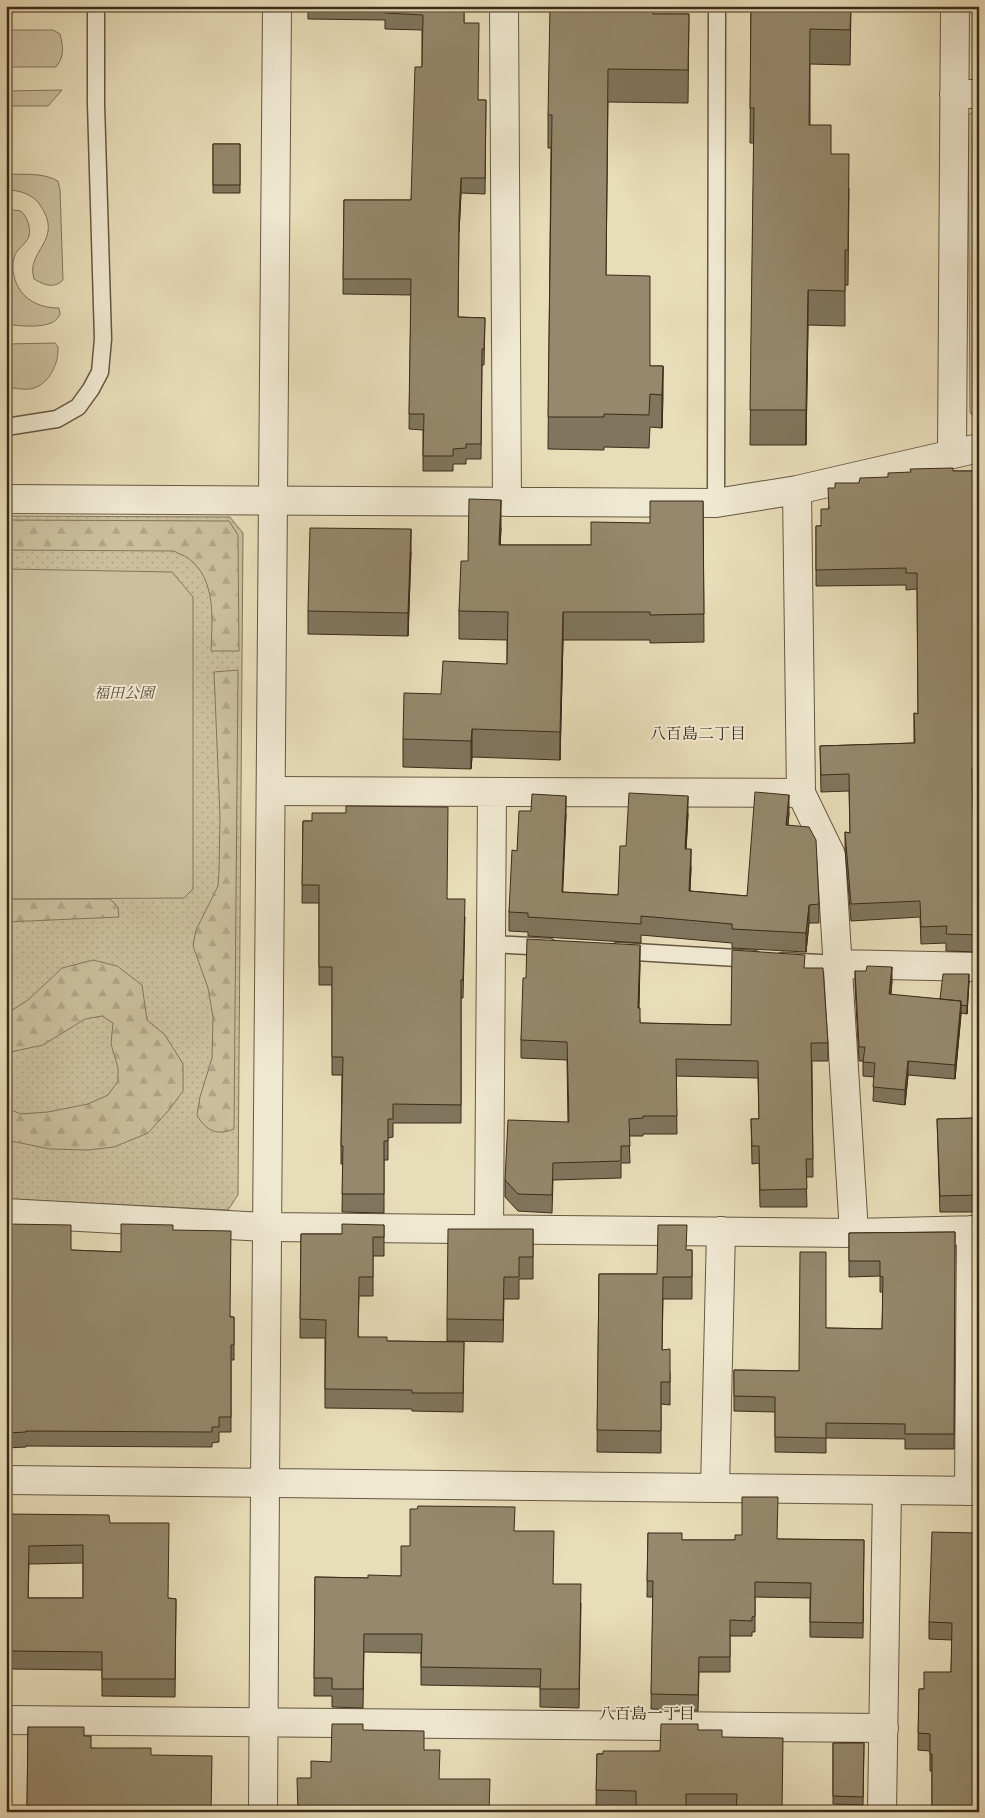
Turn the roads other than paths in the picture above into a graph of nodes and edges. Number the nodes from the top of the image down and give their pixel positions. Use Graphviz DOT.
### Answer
graph roads {
  1 [pos="96,6"];
  2 [pos="277,6"];
  3 [pos="504,6"];
  4 [pos="716,6"];
  5 [pos="955,6"];
  6 [pos="967,94"];
  7 [pos="6,427"];
  8 [pos="979,448"];
  9 [pos="952,453"];
  10 [pos="797,490"];
  11 [pos="6,499"];
  12 [pos="273,501"];
  13 [pos="507,502"];
  14 [pos="716,503"];
  15 [pos="270,791"];
  16 [pos="801,792"];
  17 [pos="492,793"];
  18 [pos="491,944"];
  19 [pos="561,948"];
  20 [pos="600,950"];
  21 [pos="838,964"];
  22 [pos="979,967"];
  23 [pos="6,1212"];
  24 [pos="268,1227"];
  25 [pos="489,1229"];
  26 [pos="975,1230"];
  27 [pos="721,1231"];
  28 [pos="854,1233"];
  29 [pos="6,1480"];
  30 [pos="265,1483"];
  31 [pos="715,1488"];
  32 [pos="887,1490"];
  33 [pos="974,1491"];
  34 [pos="6,1720"];
  35 [pos="263,1722"];
  36 [pos="884,1728"];
  37 [pos="263,1812"];
  38 [pos="882,1812"];
  1 -- 7 [label="lane"];
  2 -- 12 [label="street"];
  3 -- 13 [label="street"];
  4 -- 14 [label="lane"];
  5 -- 6 [label="street"];
  6 -- 9 [label="street"];
  8 -- 9 [label="street"];
  9 -- 10 [label="street"];
  10 -- 14 [label="street"];
  10 -- 16 [label="street"];
  11 -- 12 [label="street"];
  12 -- 13 [label="street"];
  12 -- 15 [label="street"];
  13 -- 14 [label="street"];
  15 -- 17 [label="street"];
  15 -- 24 [label="street"];
  16 -- 17 [label="street"];
  16 -- 21 [label="street"];
  17 -- 18 [label="street"];
  18 -- 19 [label="lane"];
  18 -- 25 [label="street"];
  20 -- 21 [label="lane"];
  21 -- 22 [label="street"];
  21 -- 28 [label="street"];
  23 -- 24 [label="street"];
  24 -- 25 [label="street"];
  24 -- 30 [label="street"];
  25 -- 27 [label="street"];
  26 -- 28 [label="street"];
  26 -- 33 [label="street"];
  27 -- 28 [label="street"];
  27 -- 31 [label="street"];
  29 -- 30 [label="street"];
  30 -- 31 [label="street"];
  30 -- 35 [label="street"];
  31 -- 32 [label="street"];
  32 -- 33 [label="street"];
  32 -- 36 [label="street"];
  34 -- 35 [label="street"];
  35 -- 36 [label="street"];
  35 -- 37 [label="street"];
  36 -- 38 [label="street"];
}
